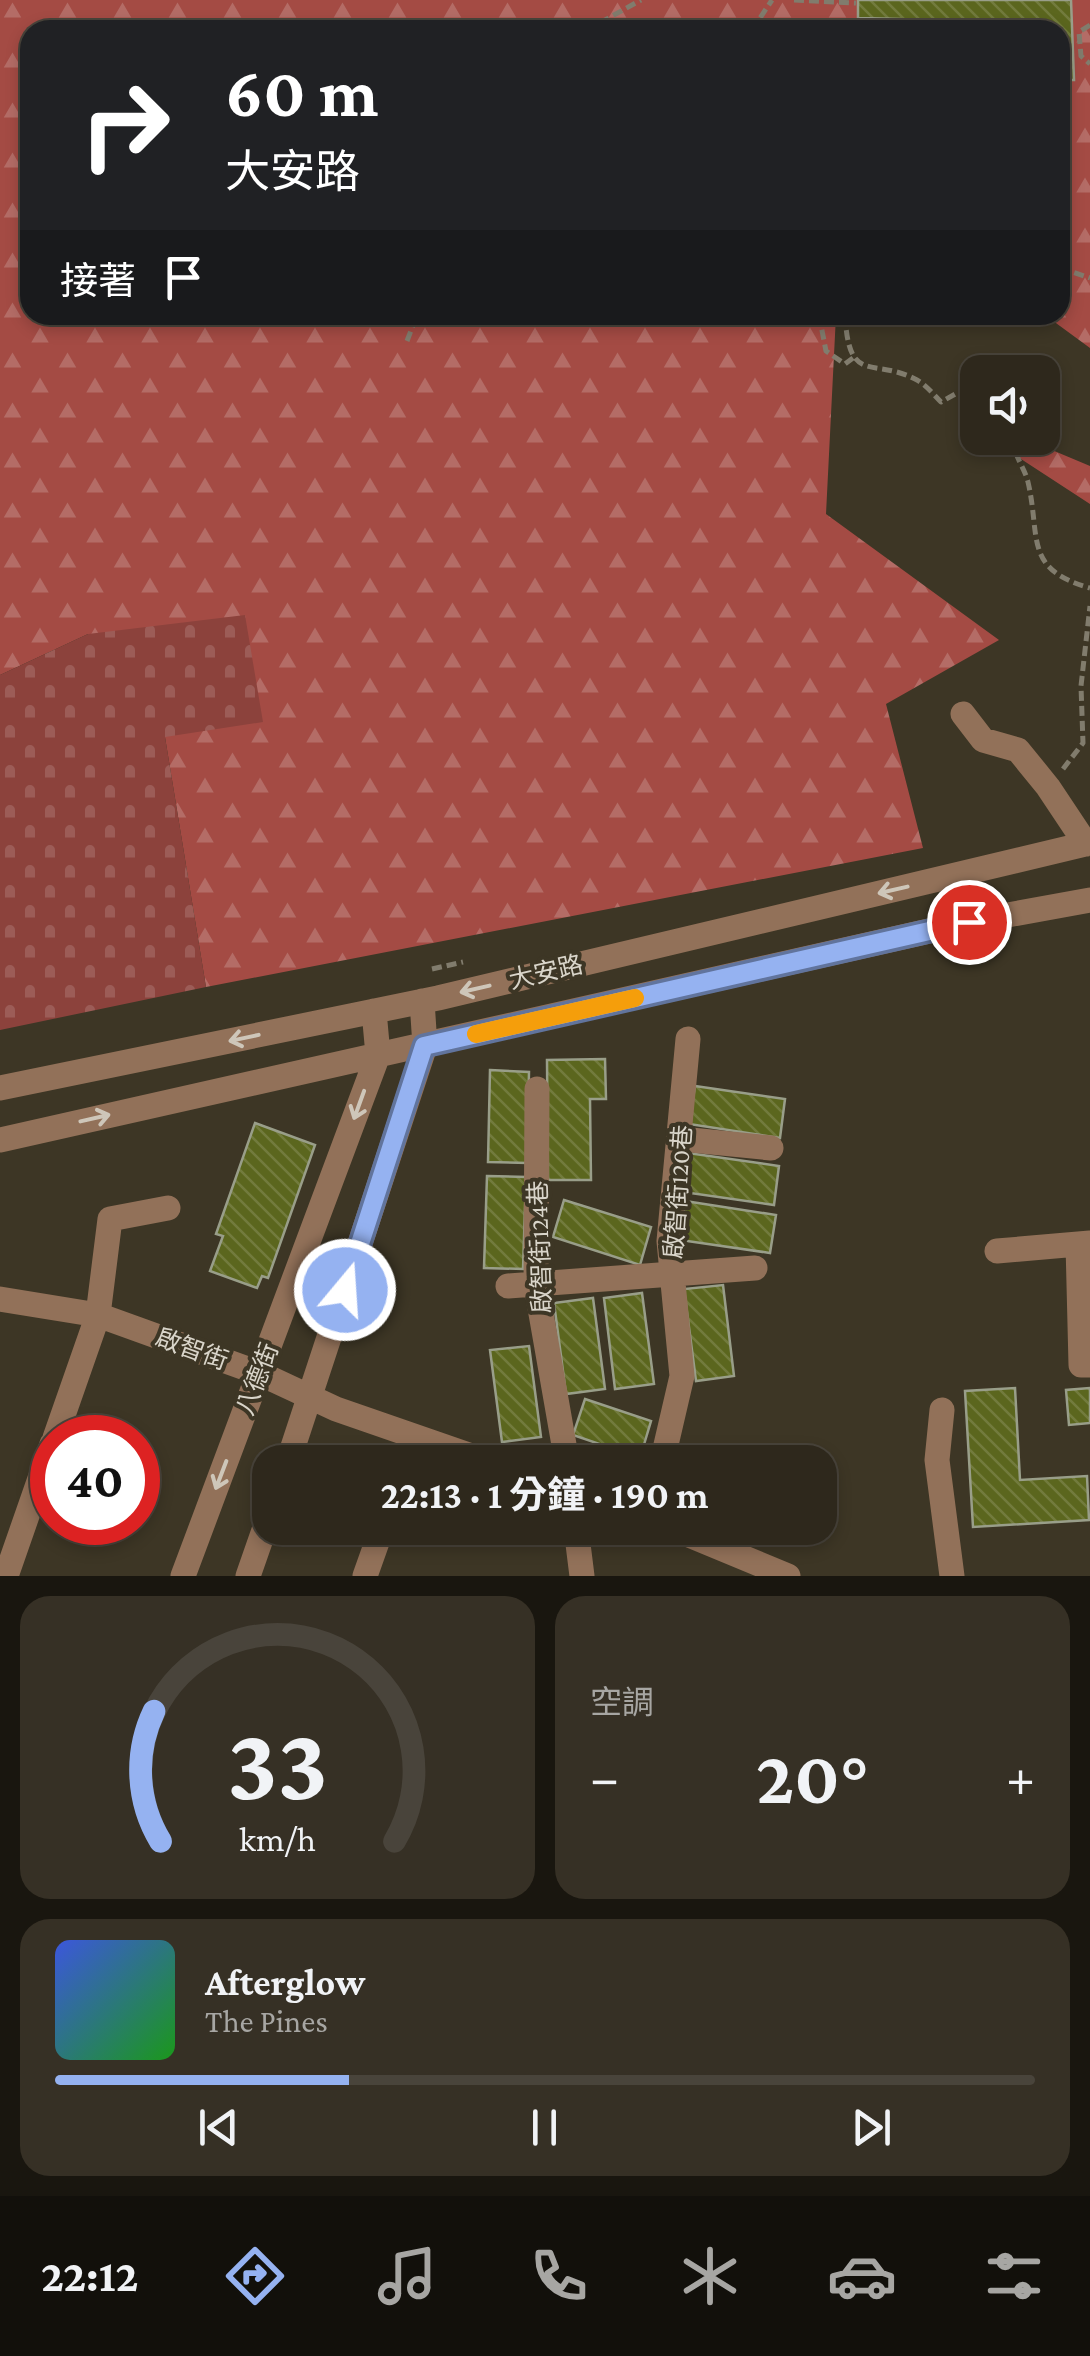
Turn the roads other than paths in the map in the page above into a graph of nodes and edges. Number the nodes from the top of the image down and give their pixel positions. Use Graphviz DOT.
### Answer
graph roads {
  1 [pos="963,714"];
  2 [pos="1088,843"];
  3 [pos="1090,900"];
  4 [pos="422,1001"];
  5 [pos="374,1012"];
  6 [pos="688,1039"];
  7 [pos="424,1046"];
  8 [pos="378,1055"];
  9 [pos="0,1088"];
  10 [pos="537,1089"];
  11 [pos="681,1139"];
  12 [pos="0,1140"];
  13 [pos="771,1148"];
  14 [pos="168,1208"];
  15 [pos="1084,1244"];
  16 [pos="997,1250"];
  17 [pos="755,1268"];
  18 [pos="673,1276"];
  19 [pos="536,1285"];
  20 [pos="508,1286"];
  21 [pos="0,1299"];
  22 [pos="98,1315"];
  23 [pos="1090,1365"];
  24 [pos="259,1373"];
  25 [pos="310,1397"];
  26 [pos="942,1410"];
  27 [pos="63,1415"];
  28 [pos="413,1437"];
  29 [pos="294,1445"];
  30 [pos="410,1445"];
  31 [pos="437,1445"];
  32 [pos="564,1445"];
  33 [pos="666,1445"];
  34 [pos="30,1508"];
  35 [pos="259,1545"];
  36 [pos="376,1545"];
  37 [pos="578,1545"];
  38 [pos="713,1545"];
  39 [pos="6,1576"];
  40 [pos="183,1576"];
  41 [pos="248,1576"];
  42 [pos="365,1576"];
  43 [pos="582,1576"];
  44 [pos="788,1576"];
  45 [pos="952,1576"];
  1 -- 2 [label="street"];
  2 -- 4 [label="street, 大安路, one-way"];
  3 -- 7 [label="street, 大安路"];
  4 -- 5 [label="street, 大安路"];
  4 -- 7 [label="street"];
  5 -- 8 [label="street, 八德街"];
  5 -- 9 [label="street, 大安路, one-way"];
  6 -- 11 [label="street, 啟智街120巷"];
  7 -- 8 [label="street, 大安路"];
  7 -- 25 [label="street"];
  12 -- 8 [label="street, 大安路, one-way"];
  8 -- 24 [label="street, 八德街, one-way"];
  10 -- 19 [label="street, 啟智街124巷"];
  11 -- 13 [label="street"];
  11 -- 18 [label="street, 啟智街120巷"];
  14 -- 22 [label="street"];
  15 -- 16 [label="street"];
  15 -- 23 [label="street"];
  17 -- 18 [label="street"];
  18 -- 19 [label="street"];
  18 -- 33 [label="street, 啟智街120巷"];
  19 -- 20 [label="street"];
  19 -- 32 [label="street, 啟智街124巷"];
  21 -- 22 [label="street, 啟智街"];
  22 -- 24 [label="street, 啟智街"];
  22 -- 27 [label="street"];
  24 -- 25 [label="street, 啟智街"];
  24 -- 40 [label="street, 八德街, one-way"];
  25 -- 28 [label="street, 啟智街"];
  25 -- 29 [label="street"];
  26 -- 45 [label="street"];
  28 -- 30 [label="street"];
  28 -- 31 [label="street, 啟智街"];
  34 -- 39 [label="street"];
  35 -- 41 [label="street"];
  36 -- 42 [label="street"];
  37 -- 43 [label="street"];
  38 -- 44 [label="street"];
}
